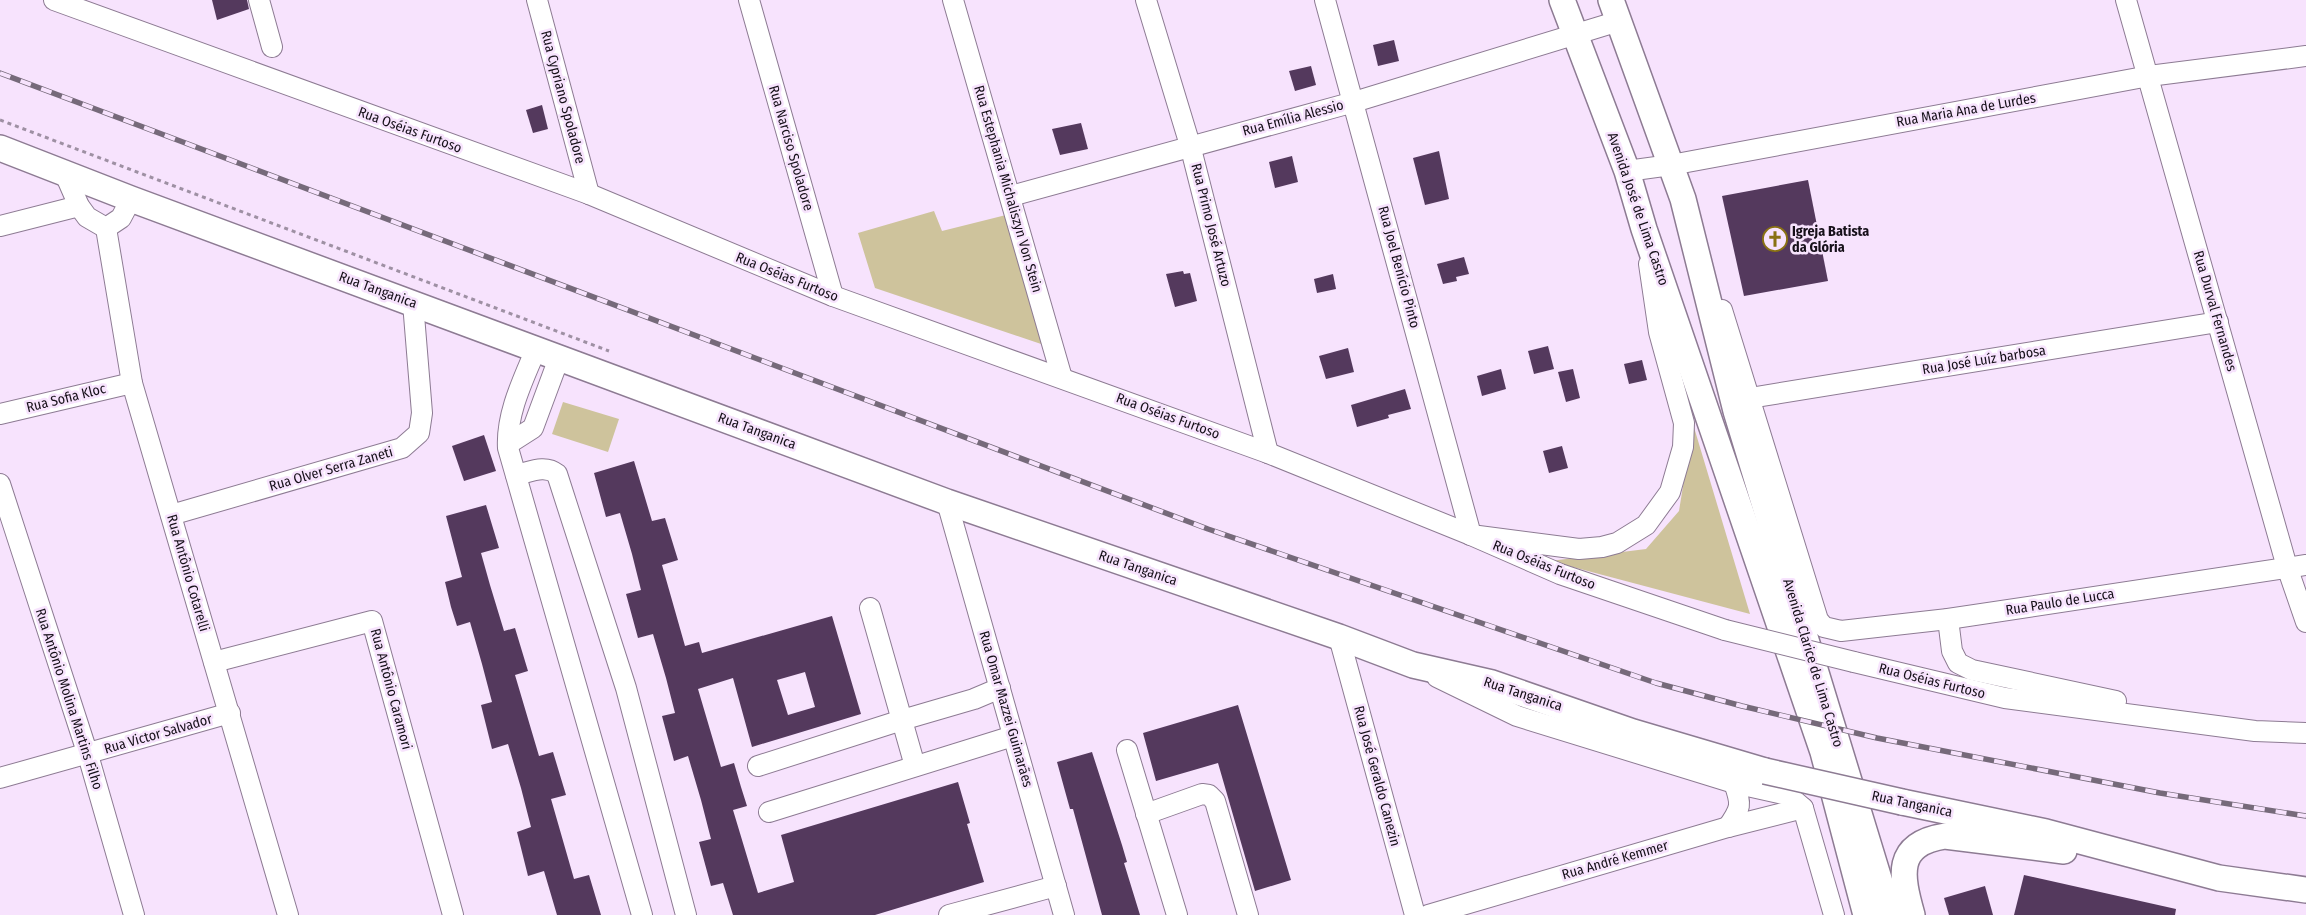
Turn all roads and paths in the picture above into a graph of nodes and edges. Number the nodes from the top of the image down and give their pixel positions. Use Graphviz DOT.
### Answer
graph roads {
  1 [pos="54,0"];
  2 [pos="259,0"];
  3 [pos="537,0"];
  4 [pos="750,0"];
  5 [pos="954,0"];
  6 [pos="1146,0"];
  7 [pos="1325,0"];
  8 [pos="1562,0"];
  9 [pos="2126,0"];
  10 [pos="1615,11"];
  11 [pos="1574,36"];
  12 [pos="272,47"];
  13 [pos="2306,56"];
  14 [pos="2149,76"];
  15 [pos="1354,102"];
  16 [pos="1190,145"];
  17 [pos="0,148"];
  18 [pos="1670,165"];
  19 [pos="1626,171"];
  20 [pos="66,174"];
  21 [pos="589,194"];
  22 [pos="1011,196"];
  23 [pos="131,199"];
  24 [pos="79,206"];
  25 [pos="0,226"];
  26 [pos="106,228"];
  27 [pos="1644,229"];
  28 [pos="833,296"];
  29 [pos="414,303"];
  30 [pos="2218,322"];
  31 [pos="536,349"];
  32 [pos="559,358"];
  33 [pos="1062,378"];
  34 [pos="132,382"];
  35 [pos="1743,404"];
  36 [pos="0,414"];
  37 [pos="1711,420"];
  38 [pos="508,444"];
  39 [pos="1268,452"];
  40 [pos="516,475"];
  41 [pos="0,484"];
  42 [pos="947,502"];
  43 [pos="171,515"];
  44 [pos="1471,535"];
  45 [pos="2297,566"];
  46 [pos="870,608"];
  47 [pos="1948,619"];
  48 [pos="2306,622"];
  49 [pos="1339,637"];
  50 [pos="214,662"];
  51 [pos="1413,665"];
  52 [pos="1000,688"];
  53 [pos="230,713"];
  54 [pos="902,720"];
  55 [pos="2255,731"];
  56 [pos="2306,733"];
  57 [pos="1014,736"];
  58 [pos="1127,750"];
  59 [pos="88,755"];
  60 [pos="758,766"];
  61 [pos="916,766"];
  62 [pos="0,778"];
  63 [pos="1734,783"];
  64 [pos="1803,808"];
  65 [pos="769,812"];
  66 [pos="1146,814"];
  67 [pos="1728,827"];
  68 [pos="2219,878"];
  69 [pos="1056,886"];
  70 [pos="2306,890"];
  71 [pos="134,915"];
  72 [pos="288,915"];
  73 [pos="452,915"];
  74 [pos="642,915"];
  75 [pos="686,915"];
  76 [pos="949,915"];
  77 [pos="1064,915"];
  78 [pos="1177,915"];
  79 [pos="1248,915"];
  80 [pos="1415,915"];
  81 [pos="1428,915"];
  82 [pos="1834,915"];
  83 [pos="1866,915"];
  84 [pos="1890,915"];
  85 [pos="1912,915"];
  1 -- 21 [label="street, Rua Oséias Furtoso"];
  2 -- 12 [label="street"];
  3 -- 21 [label="street, Rua Cypriano Spoladore"];
  4 -- 28 [label="street, Rua Narciso Spoladore"];
  5 -- 22 [label="street, Rua Estephania Michaliszyn Von Stein"];
  6 -- 16 [label="street, Rua Primo José Artuzo"];
  7 -- 15 [label="street, Rua Joel Benício Pinto"];
  8 -- 11 [label="street, Avenida José de Lima Castro"];
  9 -- 14 [label="street, Rua Durval Fernandes"];
  10 -- 11 [label="street, Rua Emília Alessio"];
  10 -- 18 [label="street"];
  11 -- 15 [label="street, Rua Emília Alessio"];
  11 -- 19 [label="street, Avenida José de Lima Castro"];
  13 -- 14 [label="street, Rua Maria Ana de Lurdes"];
  14 -- 18 [label="street, Rua Maria Ana de Lurdes"];
  14 -- 30 [label="street, Rua Durval Fernandes"];
  15 -- 16 [label="street, Rua Emília Alessio"];
  15 -- 44 [label="street, Rua Joel Benício Pinto"];
  16 -- 22 [label="street, Rua Emília Alessio"];
  16 -- 39 [label="street, Rua Primo José Artuzo"];
  17 -- 20 [label="street, Rua Tanganica"];
  18 -- 19 [label="street, Rua Maria Ana de Lurdes"];
  18 -- 35 [label="street"];
  19 -- 27 [label="street, Avenida José de Lima Castro"];
  20 -- 23 [label="street, Rua Tanganica"];
  20 -- 24 [label="street"];
  21 -- 28 [label="street, Rua Oséias Furtoso"];
  22 -- 33 [label="street, Rua Estephania Michaliszyn Von Stein"];
  23 -- 26 [label="street"];
  23 -- 29 [label="street, Rua Tanganica"];
  24 -- 25 [label="street"];
  24 -- 26 [label="street"];
  26 -- 34 [label="street, Rua Antônio Cotarelli"];
  27 -- 37 [label="street, Avenida José de Lima Castro"];
  27 -- 44 [label="street"];
  28 -- 33 [label="street, Rua Oséias Furtoso"];
  29 -- 31 [label="street, Rua Tanganica"];
  29 -- 43 [label="street, Rua Olver Serra Zaneti"];
  30 -- 35 [label="street, Rua José Luíz barbosa"];
  30 -- 45 [label="street, Rua Durval Fernandes"];
  31 -- 32 [label="street, Rua Tanganica"];
  31 -- 38 [label="street"];
  32 -- 38 [label="street"];
  32 -- 42 [label="street, Rua Tanganica"];
  33 -- 39 [label="street, Rua Oséias Furtoso"];
  34 -- 36 [label="street, Rua Sofia Kloc"];
  34 -- 43 [label="street, Rua Antônio Cotarelli"];
  35 -- 47 [label="street, Rua Paulo de Lucca"];
  35 -- 84 [label="street, Avenida Clarice de Lima Castro"];
  37 -- 83 [label="street, Avenida Clarice de Lima Castro"];
  38 -- 40 [label="street"];
  39 -- 44 [label="street, Rua Oséias Furtoso"];
  40 -- 74 [label="street"];
  40 -- 75 [label="street"];
  41 -- 59 [label="street, Rua Antônio Molina Martins Filho"];
  42 -- 49 [label="street, Rua Tanganica"];
  42 -- 52 [label="street, Rua Omar Mazzei Guimarães"];
  43 -- 50 [label="street, Rua Antônio Cotarelli"];
  44 -- 55 [label="street, Rua Oséias Furtoso, bridge"];
  45 -- 47 [label="street, Rua Paulo de Lucca"];
  45 -- 48 [label="street, Rua Durval Fernandes"];
  46 -- 54 [label="street"];
  47 -- 55 [label="street"];
  49 -- 51 [label="street, Rua Tanganica"];
  49 -- 80 [label="street, Rua José Geraldo Canezin"];
  50 -- 53 [label="street, Rua Antônio Cotarelli"];
  50 -- 73 [label="street, Rua Antônio Caramori"];
  51 -- 63 [label="street"];
  51 -- 68 [label="street, Rua Tanganica, bridge"];
  52 -- 54 [label="street"];
  52 -- 57 [label="street, Rua Omar Mazzei Guimarães"];
  53 -- 59 [label="street, Rua Victor Salvador"];
  53 -- 72 [label="street, Rua Antônio Cotarelli"];
  54 -- 60 [label="street"];
  54 -- 61 [label="street"];
  55 -- 56 [label="street, Rua Oséias Furtoso"];
  57 -- 61 [label="street"];
  57 -- 69 [label="street, Rua Omar Mazzei Guimarães"];
  58 -- 66 [label="street"];
  59 -- 62 [label="street, Rua Victor Salvador"];
  59 -- 71 [label="street, Rua Antônio Molina Martins Filho"];
  61 -- 65 [label="street"];
  63 -- 64 [label="street"];
  63 -- 67 [label="street"];
  64 -- 67 [label="street, Rua André Kemmer"];
  64 -- 82 [label="street"];
  66 -- 78 [label="street"];
  66 -- 79 [label="street"];
  67 -- 81 [label="street, Rua André Kemmer"];
  68 -- 70 [label="street, Rua Tanganica"];
  68 -- 85 [label="street"];
  69 -- 76 [label="street"];
  69 -- 77 [label="street, Rua Omar Mazzei Guimarães"];
}
